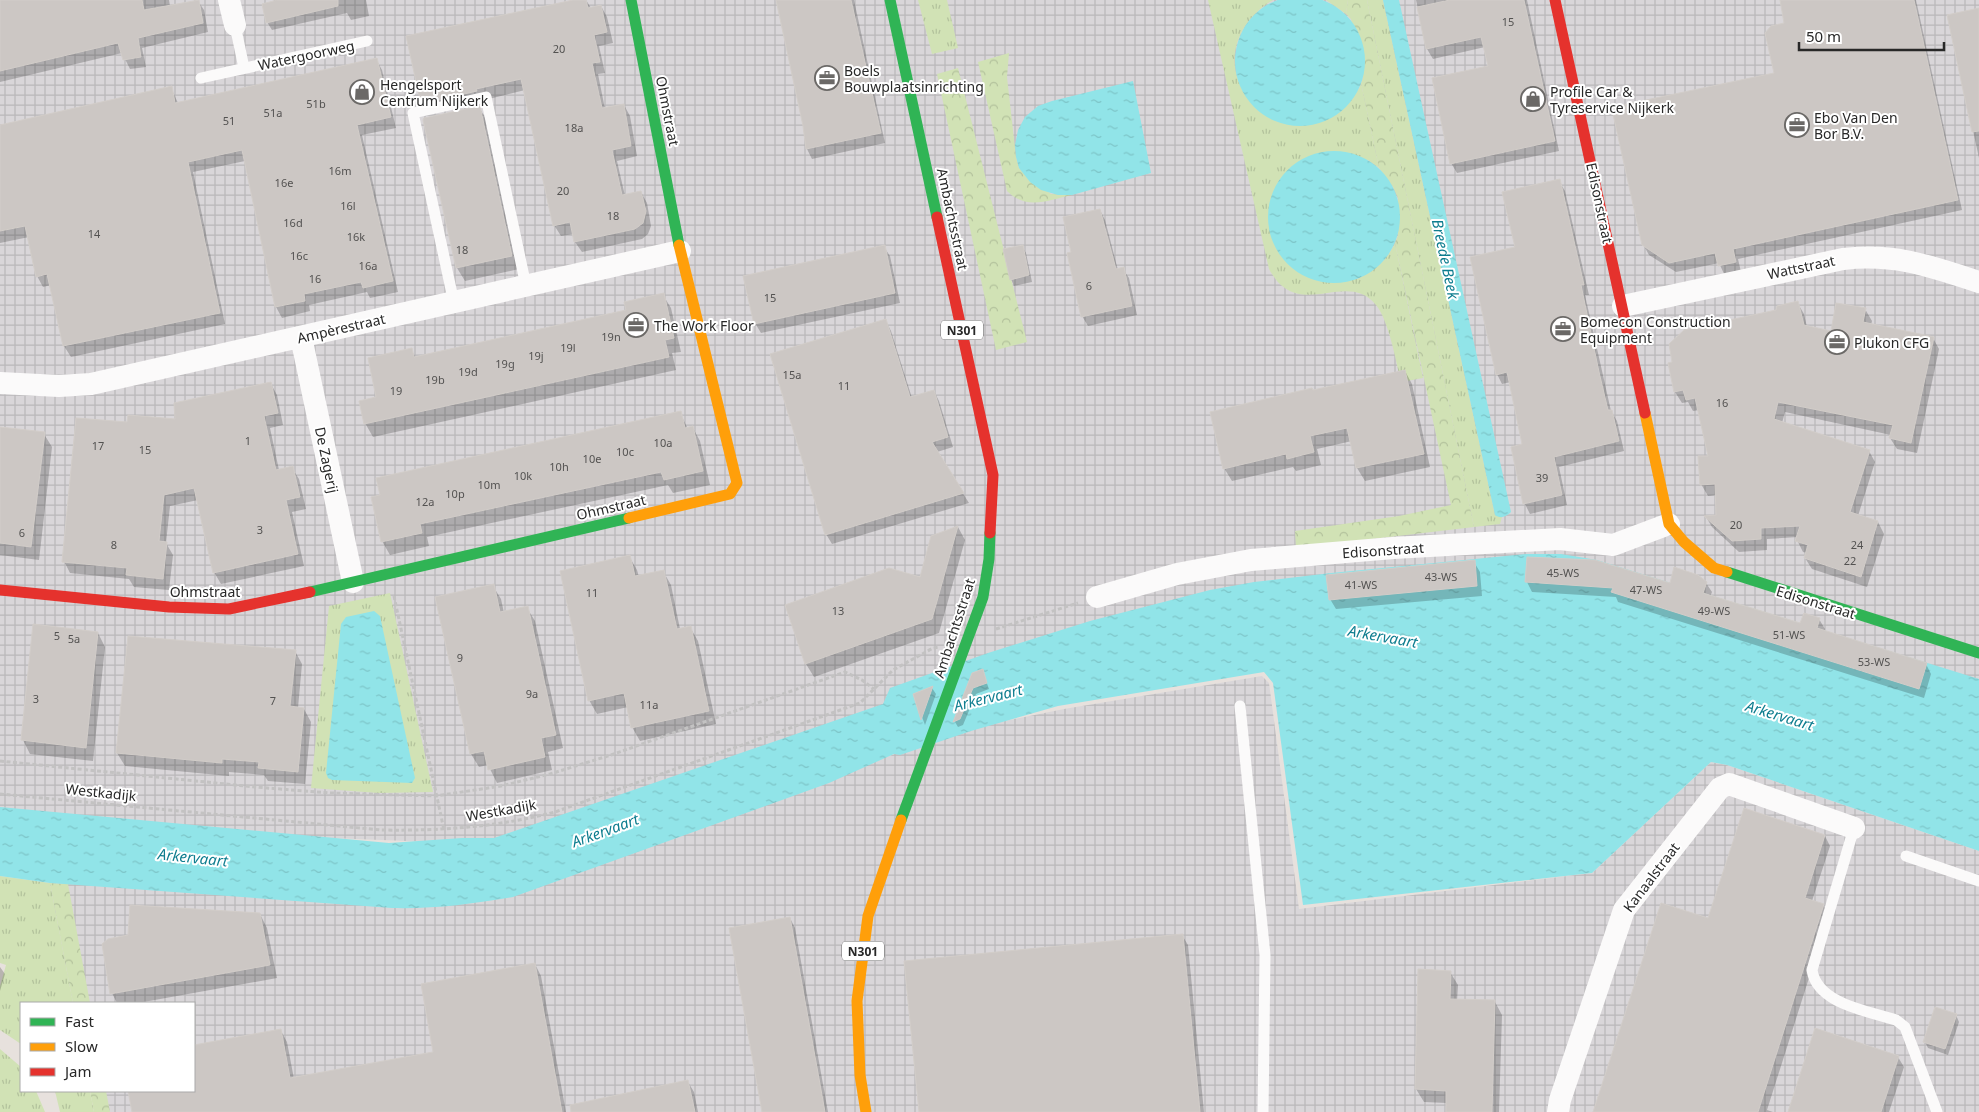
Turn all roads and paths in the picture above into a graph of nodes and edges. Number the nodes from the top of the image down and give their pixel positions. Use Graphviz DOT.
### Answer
graph roads {
  1 [pos="229,0"];
  2 [pos="631,0"];
  3 [pos="890,0"];
  4 [pos="1555,0"];
  5 [pos="235,25"];
  6 [pos="367,41"];
  7 [pos="244,68"];
  8 [pos="201,78"];
  9 [pos="680,251"];
  10 [pos="1979,282"];
  11 [pos="526,286"];
  12 [pos="454,303"];
  13 [pos="1623,306"];
  14 [pos="301,337"];
  15 [pos="0,382"];
  16 [pos="1669,524"];
  17 [pos="389,575"];
  18 [pos="353,582"];
  19 [pos="0,590"];
  20 [pos="1097,596"];
  21 [pos="968,639"];
  22 [pos="1979,653"];
  23 [pos="874,690"];
  24 [pos="1240,706"];
  25 [pos="0,761"];
  26 [pos="0,794"];
  27 [pos="436,796"];
  28 [pos="1854,828"];
  29 [pos="444,830"];
  30 [pos="1906,856"];
  31 [pos="1979,881"];
  32 [pos="866,1112"];
  33 [pos="1263,1112"];
  34 [pos="1558,1112"];
  35 [pos="1937,1112"];
  1 -- 5 [label="street, Watergoorweg"];
  2 -- 9 [label="street, Ohmstraat"];
  3 -- 21 [label="street, Ambachtsstraat / N301"];
  4 -- 13 [label="street, Edisonstraat"];
  5 -- 7 [label="lane, Watergoorweg"];
  6 -- 7 [label="lane, Watergoorweg"];
  7 -- 8 [label="lane, Watergoorweg"];
  9 -- 11 [label="street, Ampèrestraat"];
  9 -- 17 [label="street, Ohmstraat"];
  10 -- 13 [label="street, Wattstraat"];
  11 -- 12 [label="street, Ampèrestraat"];
  11 -- 12 [label="lane"];
  12 -- 14 [label="street, Ampèrestraat"];
  13 -- 16 [label="street, Edisonstraat"];
  14 -- 15 [label="street, Ampèrestraat"];
  14 -- 18 [label="street, De Zagerij"];
  16 -- 20 [label="street, Edisonstraat"];
  16 -- 22 [label="street, Edisonstraat"];
  17 -- 18 [label="street, Ohmstraat"];
  17 -- 27 [label="path"];
  18 -- 19 [label="street, Ohmstraat"];
  20 -- 21 [label="path, Westkadijk"];
  21 -- 23 [label="path, Westkadijk"];
  21 -- 32 [label="street, Ambachtsstraat / N301"];
  23 -- 27 [label="path"];
  23 -- 29 [label="path, Westkadijk"];
  24 -- 33 [label="lane"];
  25 -- 27 [label="path"];
  26 -- 29 [label="path, Westkadijk"];
  27 -- 29 [label="path"];
  28 -- 34 [label="street, Kanaalstraat"];
  28 -- 35 [label="lane"];
  30 -- 31 [label="lane"];
}
